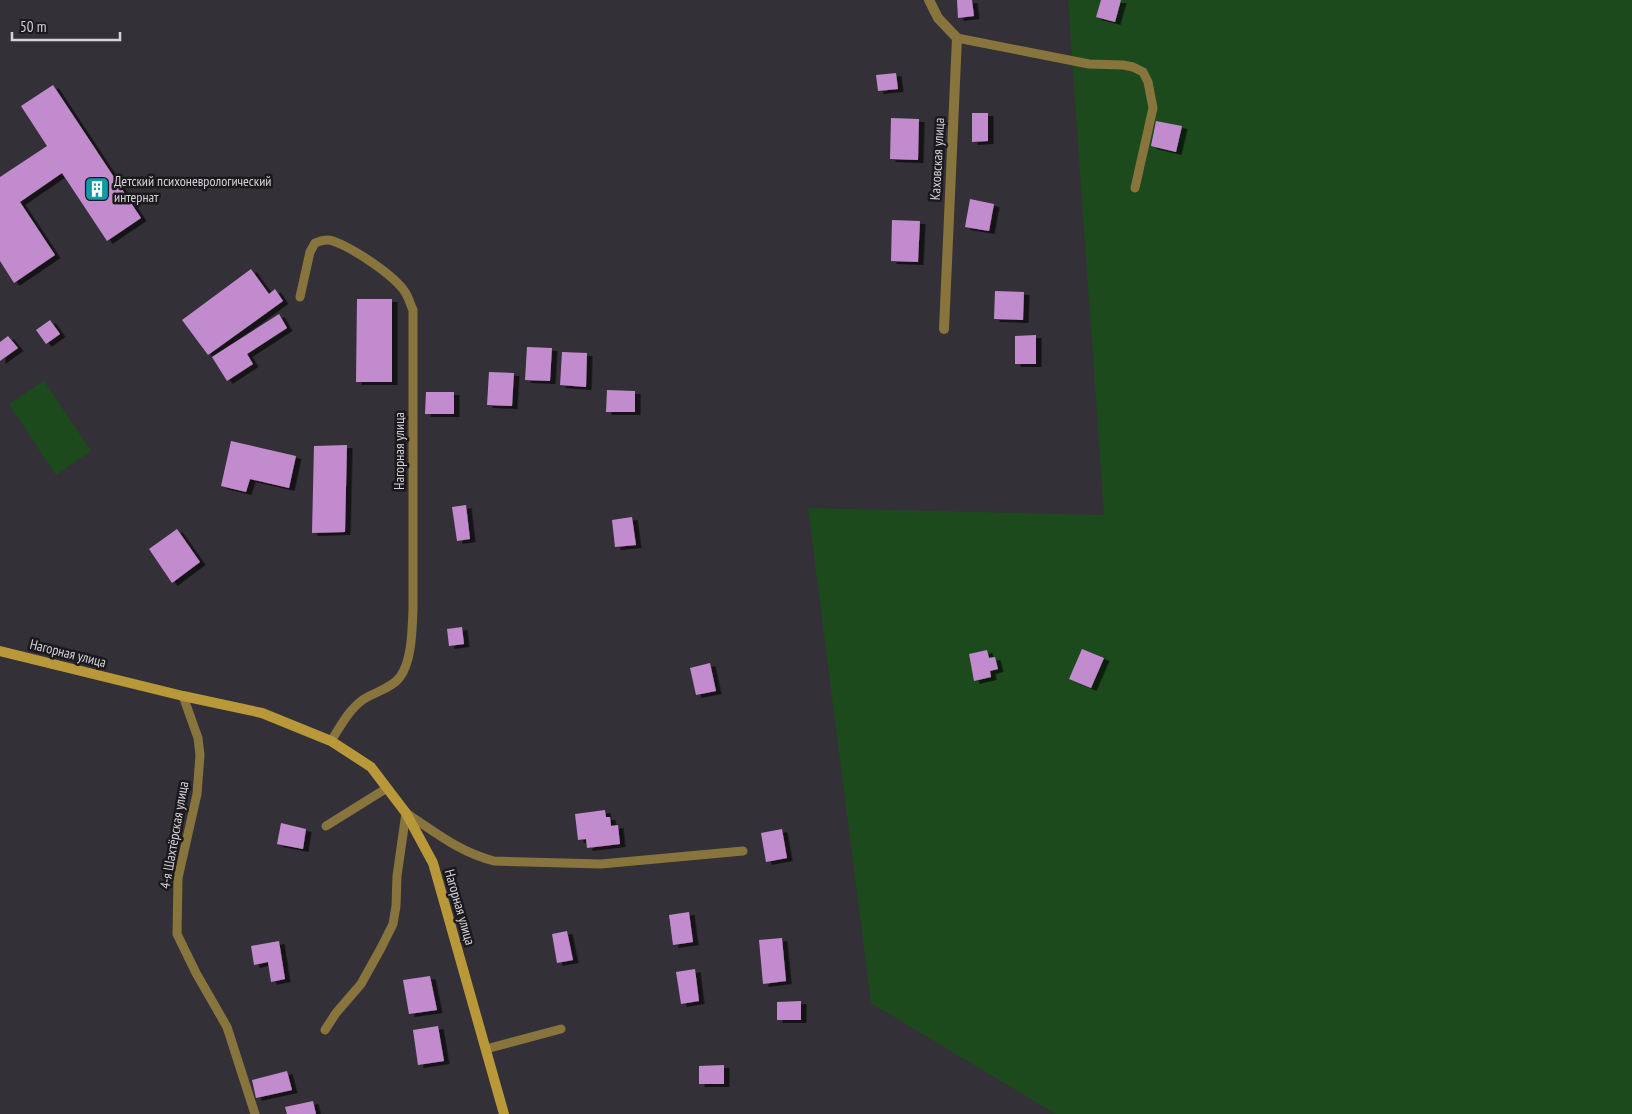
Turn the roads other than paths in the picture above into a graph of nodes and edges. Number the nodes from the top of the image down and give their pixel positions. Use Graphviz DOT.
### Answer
graph roads {
  1 [pos="929,0"];
  2 [pos="957,38"];
  3 [pos="1136,188"];
  4 [pos="300,297"];
  5 [pos="944,329"];
  6 [pos="0,651"];
  7 [pos="183,696"];
  8 [pos="330,741"];
  9 [pos="387,788"];
  10 [pos="406,813"];
  11 [pos="326,826"];
  12 [pos="743,851"];
  13 [pos="561,1028"];
  14 [pos="325,1030"];
  15 [pos="486,1049"];
  16 [pos="255,1114"];
  17 [pos="504,1114"];
  1 -- 2 [label="street"];
  2 -- 3 [label="lane"];
  2 -- 5 [label="street, Каховская улица"];
  4 -- 8 [label="lane, Нагорная улица"];
  6 -- 7 [label="main road, Нагорная улица"];
  7 -- 8 [label="main road, Нагорная улица"];
  7 -- 16 [label="lane, 4-я Шахтёрская улица"];
  8 -- 9 [label="main road, Нагорная улица"];
  9 -- 10 [label="main road, Нагорная улица"];
  9 -- 11 [label="lane"];
  10 -- 12 [label="lane"];
  10 -- 14 [label="lane"];
  10 -- 15 [label="main road, Нагорная улица"];
  13 -- 15 [label="lane"];
  15 -- 17 [label="main road, Нагорная улица"];
}
